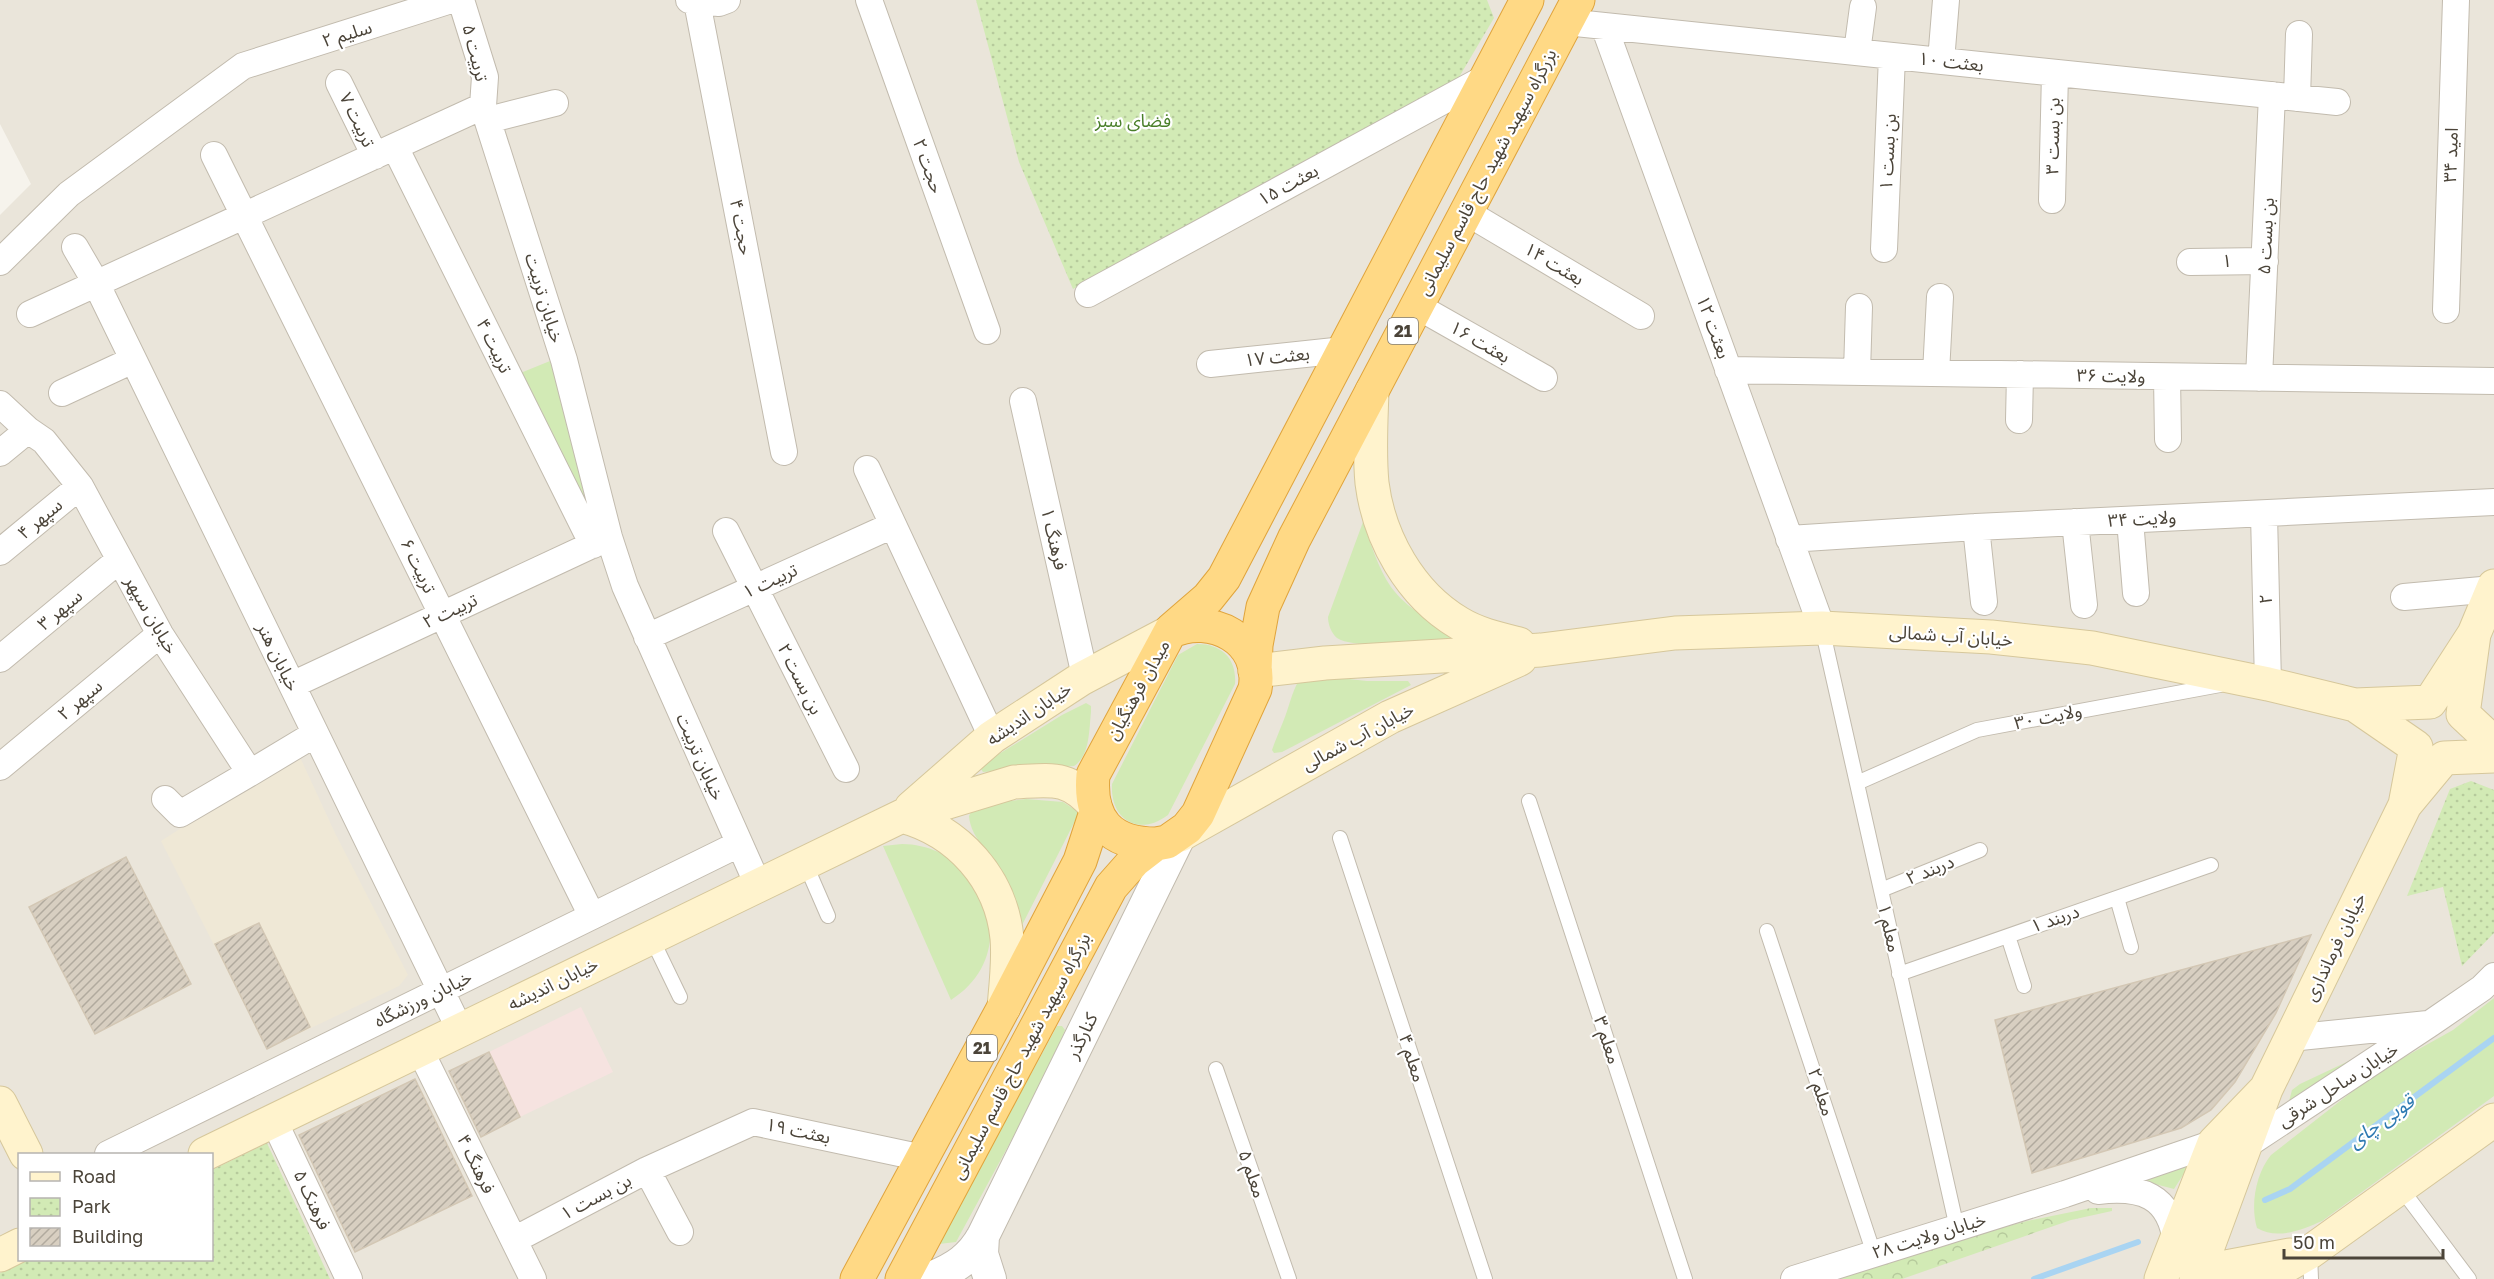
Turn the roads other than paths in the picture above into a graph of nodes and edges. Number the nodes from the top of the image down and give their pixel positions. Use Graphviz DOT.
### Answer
graph roads {
  1 [pos="461,0"];
  2 [pos="870,0"];
  3 [pos="1946,0"];
  4 [pos="2456,0"];
  5 [pos="710,1"];
  6 [pos="438,2"];
  7 [pos="1524,2"];
  8 [pos="1863,6"];
  9 [pos="1572,11"];
  10 [pos="1604,26"];
  11 [pos="2299,34"];
  12 [pos="1857,52"];
  13 [pos="1892,56"];
  14 [pos="1941,61"];
  15 [pos="2055,73"];
  16 [pos="1487,77"];
  17 [pos="339,83"];
  18 [pos="2285,96"];
  19 [pos="2337,102"];
  20 [pos="555,103"];
  21 [pos="486,113"];
  22 [pos="385,151"];
  23 [pos="214,155"];
  24 [pos="2052,200"];
  25 [pos="1466,212"];
  26 [pos="244,216"];
  27 [pos="75,247"];
  28 [pos="1884,249"];
  29 [pos="2265,261"];
  30 [pos="0,262"];
  31 [pos="2190,262"];
  32 [pos="96,283"];
  33 [pos="1088,294"];
  34 [pos="1940,297"];
  35 [pos="1417,306"];
  36 [pos="1859,307"];
  37 [pos="2446,310"];
  38 [pos="30,314"];
  39 [pos="1641,316"];
  40 [pos="987,331"];
  41 [pos="1344,350"];
  42 [pos="133,360"];
  43 [pos="1210,364"];
  44 [pos="1728,370"];
  45 [pos="1857,372"];
  46 [pos="1936,374"];
  47 [pos="2020,374"];
  48 [pos="2167,377"];
  49 [pos="1544,378"];
  50 [pos="2259,378"];
  51 [pos="2494,381"];
  52 [pos="1372,391"];
  53 [pos="62,393"];
  54 [pos="1023,401"];
  55 [pos="0,404"];
  56 [pos="2019,420"];
  57 [pos="28,429"];
  58 [pos="2168,439"];
  59 [pos="784,452"];
  60 [pos="0,453"];
  61 [pos="867,470"];
  62 [pos="80,486"];
  63 [pos="2494,502"];
  64 [pos="2264,514"];
  65 [pos="2130,520"];
  66 [pos="2074,522"];
  67 [pos="893,525"];
  68 [pos="1976,527"];
  69 [pos="726,531"];
  70 [pos="1789,539"];
  71 [pos="601,541"];
  72 [pos="0,552"];
  73 [pos="119,560"];
  74 [pos="754,588"];
  75 [pos="2494,588"];
  76 [pos="2136,593"];
  77 [pos="2404,597"];
  78 [pos="1984,602"];
  79 [pos="2084,605"];
  80 [pos="442,614"];
  81 [pos="1822,628"];
  82 [pos="1170,632"];
  83 [pos="160,634"];
  84 [pos="2474,634"];
  85 [pos="647,637"];
  86 [pos="1541,650"];
  87 [pos="0,659"];
  88 [pos="1255,671"];
  89 [pos="1085,676"];
  90 [pos="2258,682"];
  91 [pos="292,685"];
  92 [pos="2430,702"];
  93 [pos="2355,705"];
  94 [pos="2463,714"];
  95 [pos="315,734"];
  96 [pos="992,737"];
  97 [pos="2494,743"];
  98 [pos="2430,753"];
  99 [pos="2494,756"];
  100 [pos="0,767"];
  101 [pos="846,769"];
  102 [pos="250,773"];
  103 [pos="1857,783"];
  104 [pos="165,799"];
  105 [pos="1529,801"];
  106 [pos="1096,809"];
  107 [pos="902,816"];
  108 [pos="1340,838"];
  109 [pos="1168,840"];
  110 [pos="739,844"];
  111 [pos="1980,850"];
  112 [pos="805,862"];
  113 [pos="2211,865"];
  114 [pos="758,885"];
  115 [pos="1881,890"];
  116 [pos="2117,898"];
  117 [pos="592,916"];
  118 [pos="828,916"];
  119 [pos="1767,931"];
  120 [pos="2008,936"];
  121 [pos="650,937"];
  122 [pos="2131,947"];
  123 [pos="1899,974"];
  124 [pos="2494,976"];
  125 [pos="2024,986"];
  126 [pos="441,990"];
  127 [pos="680,997"];
  128 [pos="1004,1007"];
  129 [pos="2431,1023"];
  130 [pos="460,1030"];
  131 [pos="2290,1038"];
  132 [pos="420,1050"];
  133 [pos="1216,1069"];
  134 [pos="0,1103"];
  135 [pos="2494,1120"];
  136 [pos="274,1121"];
  137 [pos="2230,1145"];
  138 [pos="25,1153"];
  139 [pos="112,1153"];
  140 [pos="209,1153"];
  141 [pos="922,1158"];
  142 [pos="647,1170"];
  143 [pos="2400,1187"];
  144 [pos="2065,1194"];
  145 [pos="1957,1228"];
  146 [pos="680,1232"];
  147 [pos="983,1236"];
  148 [pos="514,1240"];
  149 [pos="2176,1242"];
  150 [pos="18,1246"];
  151 [pos="1874,1254"];
  152 [pos="0,1255"];
  153 [pos="2310,1265"];
  154 [pos="2197,1275"];
  155 [pos="349,1279"];
  156 [pos="533,1279"];
  157 [pos="857,1279"];
  158 [pos="921,1279"];
  159 [pos="990,1279"];
  160 [pos="1288,1279"];
  161 [pos="1485,1279"];
  162 [pos="1685,1279"];
  163 [pos="1794,1279"];
  164 [pos="2161,1279"];
  165 [pos="2263,1279"];
  166 [pos="2469,1279"];
  1 -- 21 [label="street, تربیت ۵"];
  2 -- 40 [label="street, حجت ۲"];
  3 -- 14 [label="street"];
  4 -- 37 [label="street, امید ۳۴"];
  5 -- 59 [label="street, حجت ۴"];
  6 -- 30 [label="street, سلیم ۲"];
  7 -- 16 [label="highway, 21"];
  8 -- 12 [label="street"];
  9 -- 10 [label="street, بعثت ۱۰"];
  9 -- 25 [label="highway, بزرگراه سپهبد شهید حاج قاسم سلیمانی / 21"];
  10 -- 12 [label="street, بعثت ۱۰"];
  10 -- 44 [label="street, بعثت ۱۲"];
  11 -- 18 [label="street, بن بست ۵"];
  12 -- 13 [label="street, بعثت ۱۰"];
  13 -- 14 [label="street, بعثت ۱۰"];
  13 -- 28 [label="street, بن بست ۱"];
  14 -- 15 [label="street, بعثت ۱۰"];
  15 -- 18 [label="street, بعثت ۱۰"];
  15 -- 24 [label="street, بن بست ۳"];
  16 -- 33 [label="street, بعثت ۱۵"];
  16 -- 41 [label="highway, 21"];
  17 -- 22 [label="street, تربیت ۷"];
  18 -- 19 [label="street, بعثت ۱۰"];
  18 -- 29 [label="street, بن بست ۵"];
  20 -- 21 [label="street"];
  21 -- 22 [label="street"];
  21 -- 71 [label="street, خیابان تربیت"];
  22 -- 26 [label="street"];
  22 -- 71 [label="street, تربیت ۴"];
  23 -- 26 [label="street, تربیت ۶"];
  25 -- 35 [label="highway, بزرگراه سپهبد شهید حاج قاسم سلیمانی / 21"];
  25 -- 39 [label="street, بعثت ۱۴"];
  26 -- 32 [label="street"];
  26 -- 80 [label="street, تربیت ۶"];
  27 -- 32 [label="street, خیابان هنر"];
  29 -- 31 [label="street, ۱"];
  29 -- 50 [label="street, بن بست ۵"];
  32 -- 38 [label="street"];
  32 -- 42 [label="street, خیابان هنر"];
  34 -- 46 [label="street"];
  35 -- 49 [label="street, بعثت ۱۶"];
  35 -- 52 [label="highway, بزرگراه سپهبد شهید حاج قاسم سلیمانی / 21"];
  36 -- 45 [label="street"];
  41 -- 43 [label="street, بعثت ۱۷"];
  41 -- 82 [label="highway, 21"];
  42 -- 53 [label="street"];
  42 -- 91 [label="street, خیابان هنر"];
  44 -- 45 [label="street, ولایت ۳۶"];
  44 -- 70 [label="street, بعثت ۱۲"];
  45 -- 46 [label="street, ولایت ۳۶"];
  46 -- 47 [label="street, ولایت ۳۶"];
  47 -- 48 [label="street, ولایت ۳۶"];
  47 -- 56 [label="street"];
  48 -- 50 [label="street, ولایت ۳۶"];
  48 -- 58 [label="street"];
  50 -- 51 [label="street, ولایت ۳۶"];
  52 -- 86 [label="main road"];
  52 -- 88 [label="highway, بزرگراه سپهبد شهید حاج قاسم سلیمانی / 21"];
  54 -- 89 [label="street, فرهنگ ۱"];
  55 -- 57 [label="street, خیابان سپهر"];
  57 -- 60 [label="street"];
  57 -- 62 [label="street, خیابان سپهر"];
  61 -- 67 [label="street"];
  62 -- 72 [label="street, سپهر ۴"];
  62 -- 73 [label="street, خیابان سپهر"];
  63 -- 64 [label="street, ولایت ۳۴"];
  64 -- 65 [label="street, ولایت ۳۴"];
  64 -- 90 [label="street, ۲"];
  65 -- 66 [label="street, ولایت ۳۴"];
  65 -- 76 [label="street"];
  66 -- 68 [label="street, ولایت ۳۴"];
  66 -- 79 [label="street"];
  67 -- 74 [label="street, تربیت ۱"];
  67 -- 96 [label="street"];
  68 -- 70 [label="street, ولایت ۳۴"];
  68 -- 78 [label="street"];
  69 -- 74 [label="street"];
  70 -- 81 [label="street, بعثت ۱۲"];
  71 -- 80 [label="street, تربیت ۲"];
  71 -- 85 [label="street, خیابان تربیت"];
  73 -- 83 [label="street, خیابان سپهر"];
  73 -- 87 [label="street, سپهر ۳"];
  74 -- 85 [label="street, تربیت ۱"];
  74 -- 101 [label="street, بن بست ۲"];
  75 -- 77 [label="street"];
  75 -- 84 [label="main road"];
  80 -- 91 [label="street, تربیت ۲"];
  80 -- 117 [label="street, تربیت ۶"];
  81 -- 86 [label="main road, خیابان آب شمالی"];
  81 -- 90 [label="main road, خیابان آب شمالی"];
  81 -- 103 [label="lane, معلم ۱"];
  82 -- 88 [label="highway, میدان فرهنگیان"];
  82 -- 89 [label="main road, خیابان اندیشه"];
  82 -- 106 [label="highway, میدان فرهنگیان / 21"];
  83 -- 100 [label="street, سپهر ۲"];
  83 -- 102 [label="street, خیابان سپهر"];
  84 -- 92 [label="main road"];
  84 -- 94 [label="main road"];
  85 -- 110 [label="street, خیابان تربیت"];
  86 -- 88 [label="main road, خیابان آب شمالی"];
  86 -- 109 [label="main road, خیابان آب شمالی"];
  88 -- 109 [label="highway, 21"];
  89 -- 96 [label="main road, خیابان اندیشه"];
  90 -- 93 [label="main road, خیابان آب شمالی"];
  90 -- 103 [label="lane, ولایت ۳۰"];
  91 -- 95 [label="street, خیابان هنر"];
  92 -- 93 [label="main road, خیابان آب شمالی"];
  92 -- 94 [label="main road"];
  92 -- 98 [label="main road"];
  93 -- 98 [label="main road, خیابان آب شمالی"];
  94 -- 97 [label="main road"];
  94 -- 98 [label="main road"];
  95 -- 102 [label="street"];
  95 -- 126 [label="street, خیابان هنر"];
  96 -- 107 [label="main road, خیابان اندیشه"];
  98 -- 99 [label="main road"];
  98 -- 131 [label="main road, خیابان فرمانداری"];
  102 -- 104 [label="street"];
  103 -- 115 [label="lane, معلم ۱"];
  105 -- 162 [label="lane, معلم ۳"];
  106 -- 107 [label="main road, خیابان اندیشه"];
  106 -- 109 [label="highway"];
  106 -- 128 [label="highway, 21"];
  107 -- 112 [label="main road, خیابان اندیشه"];
  107 -- 128 [label="main road"];
  108 -- 161 [label="lane, معلم ۴"];
  109 -- 147 [label="street, کنارگذر"];
  109 -- 158 [label="highway, بزرگراه سپهبد شهید حاج قاسم سلیمانی / 21"];
  110 -- 114 [label="street, خیابان تربیت"];
  110 -- 117 [label="street, خیابان ورزشگاه"];
  111 -- 115 [label="lane, دربند ۲"];
  112 -- 114 [label="main road, خیابان اندیشه"];
  112 -- 118 [label="lane"];
  113 -- 116 [label="lane, دربند ۱"];
  114 -- 121 [label="main road, خیابان اندیشه"];
  115 -- 123 [label="lane, معلم ۱"];
  116 -- 120 [label="lane, دربند ۱"];
  116 -- 122 [label="lane"];
  117 -- 126 [label="street, خیابان ورزشگاه"];
  119 -- 151 [label="lane, معلم ۲"];
  120 -- 123 [label="lane, دربند ۱"];
  120 -- 125 [label="lane"];
  121 -- 127 [label="lane"];
  121 -- 130 [label="main road, خیابان اندیشه"];
  123 -- 145 [label="lane, معلم ۱"];
  124 -- 129 [label="street, خیابان ساحل شرقی"];
  126 -- 130 [label="street, خیابان هنر"];
  126 -- 139 [label="street, خیابان ورزشگاه"];
  128 -- 141 [label="highway, 21"];
  129 -- 131 [label="street, خیابان ساحل شرقی"];
  129 -- 137 [label="street, خیابان ساحل شرقی"];
  130 -- 132 [label="main road, خیابان اندیشه"];
  131 -- 137 [label="main road, خیابان فرمانداری"];
  132 -- 136 [label="main road, خیابان اندیشه"];
  132 -- 148 [label="street, فرهنگ ۴"];
  133 -- 160 [label="lane, معلم ۵"];
  134 -- 138 [label="main road"];
  135 -- 143 [label="main road"];
  136 -- 140 [label="main road, خیابان اندیشه"];
  136 -- 155 [label="street, فرهنک ۵"];
  137 -- 144 [label="street, خیابان ولایت ۲۸"];
  137 -- 149 [label="main road, خیابان فرمانداری"];
  137 -- 154 [label="main road, خیابان فرمانداری"];
  141 -- 142 [label="street, بعثت ۱۹"];
  141 -- 157 [label="highway, 21"];
  142 -- 146 [label="street, بن بست ۱"];
  142 -- 148 [label="street, بن بست ۱"];
  143 -- 153 [label="main road"];
  143 -- 166 [label="lane"];
  144 -- 145 [label="street, خیابان ولایت ۲۸"];
  144 -- 149 [label="street, خیابان ولایت ۲۸"];
  145 -- 151 [label="street, خیابان ولایت ۲۸"];
  147 -- 158 [label="street, کنارگذر"];
  147 -- 159 [label="street"];
  148 -- 156 [label="street, فرهنگ ۴"];
  149 -- 164 [label="main road, خیابان فرمانداری"];
  150 -- 152 [label="main road"];
  151 -- 163 [label="street, خیابان ولایت ۲۸"];
  153 -- 154 [label="main road"];
  153 -- 165 [label="main road"];
}
